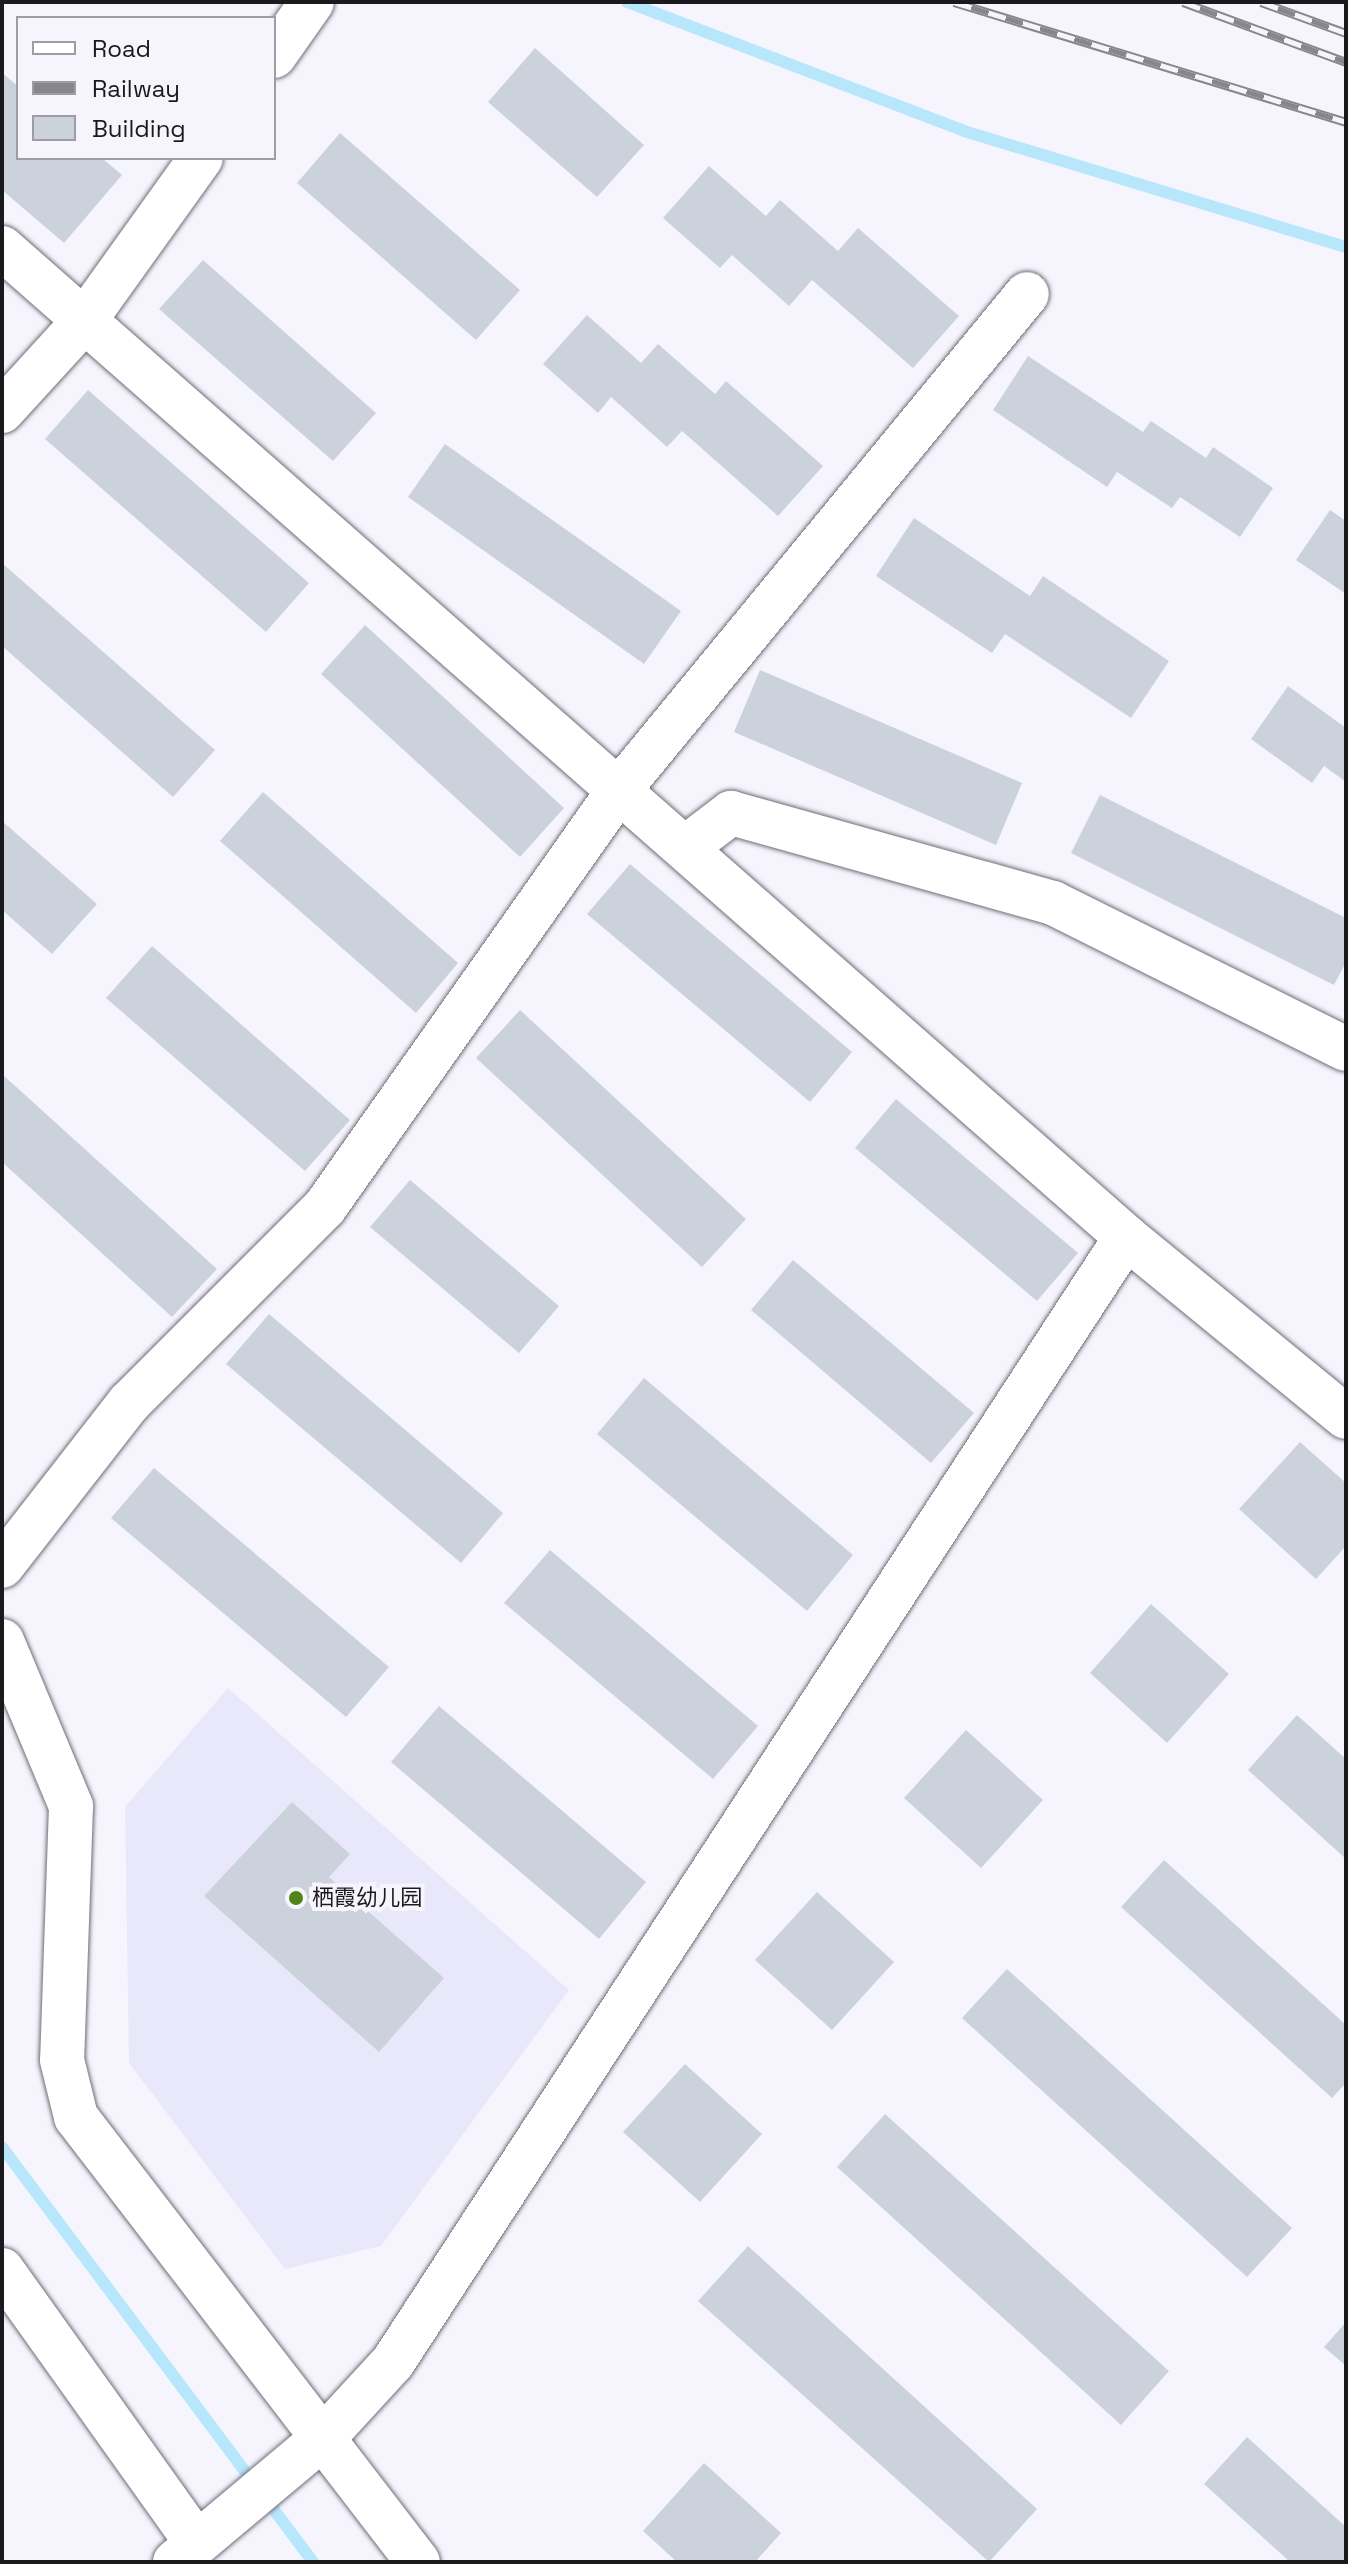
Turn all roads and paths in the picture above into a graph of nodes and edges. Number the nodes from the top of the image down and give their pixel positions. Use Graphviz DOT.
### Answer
graph roads {
  1 [pos="312,2"];
  2 [pos="276,53"];
  3 [pos="200,160"];
  4 [pos="2,248"];
  5 [pos="1027,294"];
  6 [pos="85,320"];
  7 [pos="2,411"];
  8 [pos="619,790"];
  9 [pos="685,848"];
  10 [pos="1346,1049"];
  11 [pos="1126,1237"];
  12 [pos="1346,1417"];
  13 [pos="2,1566"];
  14 [pos="2,1641"];
  15 [pos="2,2270"];
  16 [pos="310,2449"];
  17 [pos="196,2544"];
  18 [pos="418,2562"];
  1 -- 2 [label="street"];
  3 -- 6 [label="street"];
  4 -- 6 [label="street"];
  5 -- 8 [label="street"];
  6 -- 7 [label="street"];
  6 -- 8 [label="street"];
  8 -- 9 [label="street"];
  8 -- 13 [label="street"];
  9 -- 10 [label="street"];
  9 -- 11 [label="street"];
  11 -- 12 [label="street"];
  11 -- 16 [label="street"];
  14 -- 16 [label="street"];
  15 -- 17 [label="street"];
  16 -- 17 [label="street"];
  16 -- 18 [label="street"];
}
